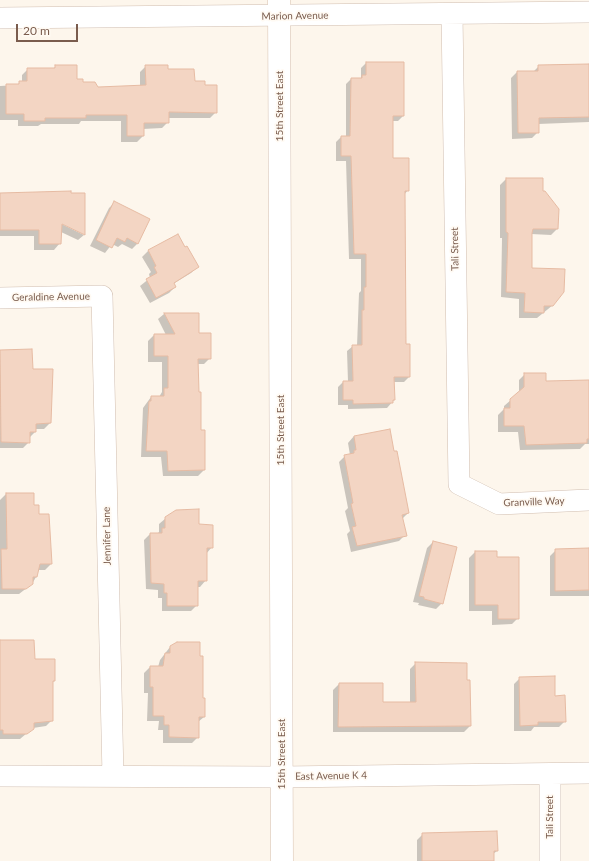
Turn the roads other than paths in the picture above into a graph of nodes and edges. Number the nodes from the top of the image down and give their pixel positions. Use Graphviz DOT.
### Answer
graph roads {
  1 [pos="279,8"];
  2 [pos="101,9"];
  3 [pos="589,12"];
  4 [pos="452,14"];
  5 [pos="0,18"];
  6 [pos="102,296"];
  7 [pos="0,298"];
  8 [pos="459,484"];
  9 [pos="589,500"];
  10 [pos="589,773"];
  11 [pos="550,774"];
  12 [pos="0,776"];
  13 [pos="113,776"];
  14 [pos="282,777"];
  15 [pos="282,861"];
  16 [pos="550,861"];
  1 -- 2 [label="street, Marion Avenue"];
  1 -- 4 [label="street, Marion Avenue"];
  1 -- 14 [label="street, 15th Street East"];
  2 -- 5 [label="street, Marion Avenue"];
  3 -- 4 [label="street, Marion Avenue"];
  4 -- 8 [label="street, Tali Street"];
  6 -- 7 [label="street, Geraldine Avenue"];
  6 -- 13 [label="street, Jennifer Lane"];
  8 -- 9 [label="street, Granville Way"];
  10 -- 11 [label="street, East Avenue K 4"];
  11 -- 14 [label="street, East Avenue K 4"];
  11 -- 16 [label="street, Tali Street"];
  12 -- 13 [label="street, East Avenue K 4"];
  13 -- 14 [label="street, East Avenue K 4"];
  14 -- 15 [label="street, 15th Street East"];
}
